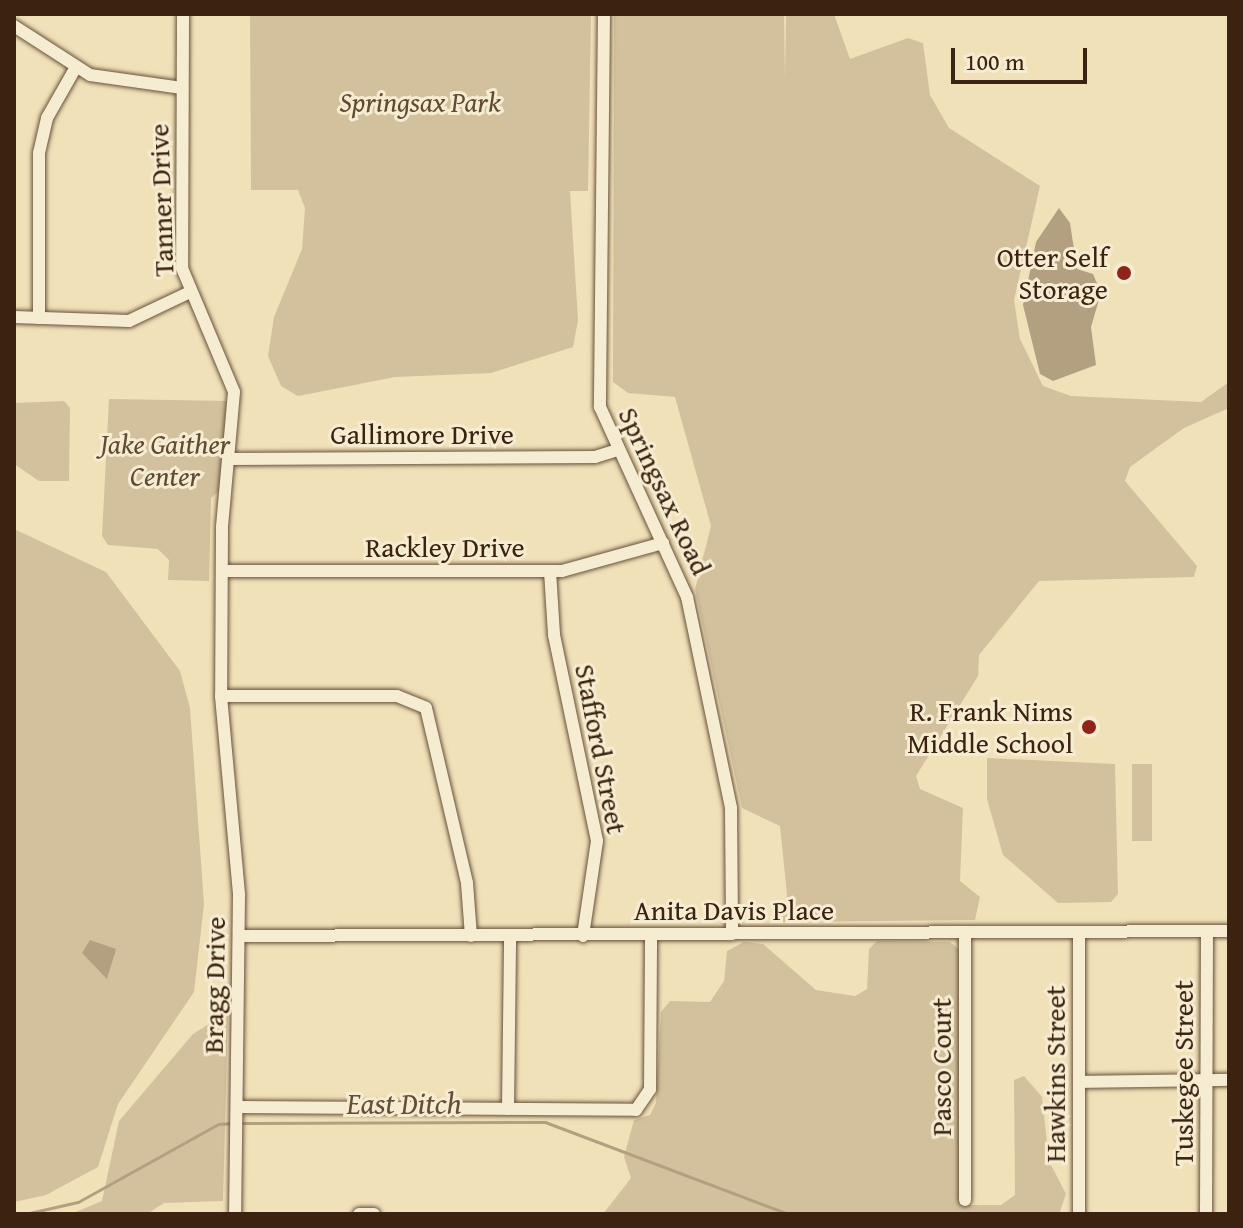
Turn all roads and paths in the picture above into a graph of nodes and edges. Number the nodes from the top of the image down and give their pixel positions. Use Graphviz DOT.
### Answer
graph roads {
  1 [pos="183,14"];
  2 [pos="604,14"];
  3 [pos="14,26"];
  4 [pos="76,67"];
  5 [pos="182,88"];
  6 [pos="188,293"];
  7 [pos="14,317"];
  8 [pos="39,318"];
  9 [pos="615,451"];
  10 [pos="229,459"];
  11 [pos="663,543"];
  12 [pos="222,571"];
  13 [pos="550,571"];
  14 [pos="221,696"];
  15 [pos="223,758"];
  16 [pos="1229,931"];
  17 [pos="1207,932"];
  18 [pos="965,933"];
  19 [pos="1079,933"];
  20 [pos="732,934"];
  21 [pos="651,935"];
  22 [pos="239,936"];
  23 [pos="471,936"];
  24 [pos="510,936"];
  25 [pos="583,936"];
  26 [pos="1229,1080"];
  27 [pos="1206,1081"];
  28 [pos="1079,1082"];
  29 [pos="508,1109"];
  30 [pos="237,1112"];
  31 [pos="965,1200"];
  32 [pos="235,1214"];
  33 [pos="359,1214"];
  34 [pos="374,1214"];
  35 [pos="1079,1214"];
  36 [pos="1206,1214"];
  1 -- 5 [label="street, Tanner Drive"];
  2 -- 9 [label="street, Springsax Road"];
  3 -- 4 [label="street"];
  4 -- 5 [label="street"];
  4 -- 8 [label="street"];
  5 -- 6 [label="street, Tanner Drive"];
  6 -- 8 [label="street"];
  6 -- 10 [label="street, Tanner Drive"];
  7 -- 8 [label="street"];
  9 -- 10 [label="street, Gallimore Drive"];
  9 -- 11 [label="street, Springsax Road"];
  10 -- 12 [label="street, Tanner Drive"];
  11 -- 13 [label="street, Rackley Drive"];
  11 -- 20 [label="street, Springsax Road"];
  12 -- 13 [label="street, Rackley Drive"];
  12 -- 14 [label="street, Tanner Drive"];
  13 -- 25 [label="street, Stafford Street"];
  14 -- 15 [label="street, Tanner Drive"];
  14 -- 23 [label="street"];
  15 -- 22 [label="street, Bragg Drive"];
  16 -- 17 [label="street, Anita Davis Place"];
  17 -- 19 [label="street, Anita Davis Place"];
  17 -- 27 [label="street, Tuskegee Street"];
  18 -- 19 [label="street, Anita Davis Place"];
  18 -- 20 [label="street, Anita Davis Place"];
  18 -- 31 [label="street, Pasco Court"];
  19 -- 28 [label="street, Hawkins Street"];
  20 -- 21 [label="street, Anita Davis Place"];
  21 -- 25 [label="street, Anita Davis Place"];
  21 -- 29 [label="street"];
  22 -- 23 [label="street, Anita Davis Place"];
  22 -- 30 [label="street, Bragg Drive"];
  23 -- 24 [label="street, Anita Davis Place"];
  24 -- 25 [label="street, Anita Davis Place"];
  24 -- 29 [label="street"];
  26 -- 27 [label="street"];
  27 -- 28 [label="street"];
  27 -- 36 [label="street, Tuskegee Street"];
  28 -- 35 [label="street, Hawkins Street"];
  29 -- 30 [label="street"];
  30 -- 32 [label="street, Bragg Drive"];
  33 -- 34 [label="street"];
}
